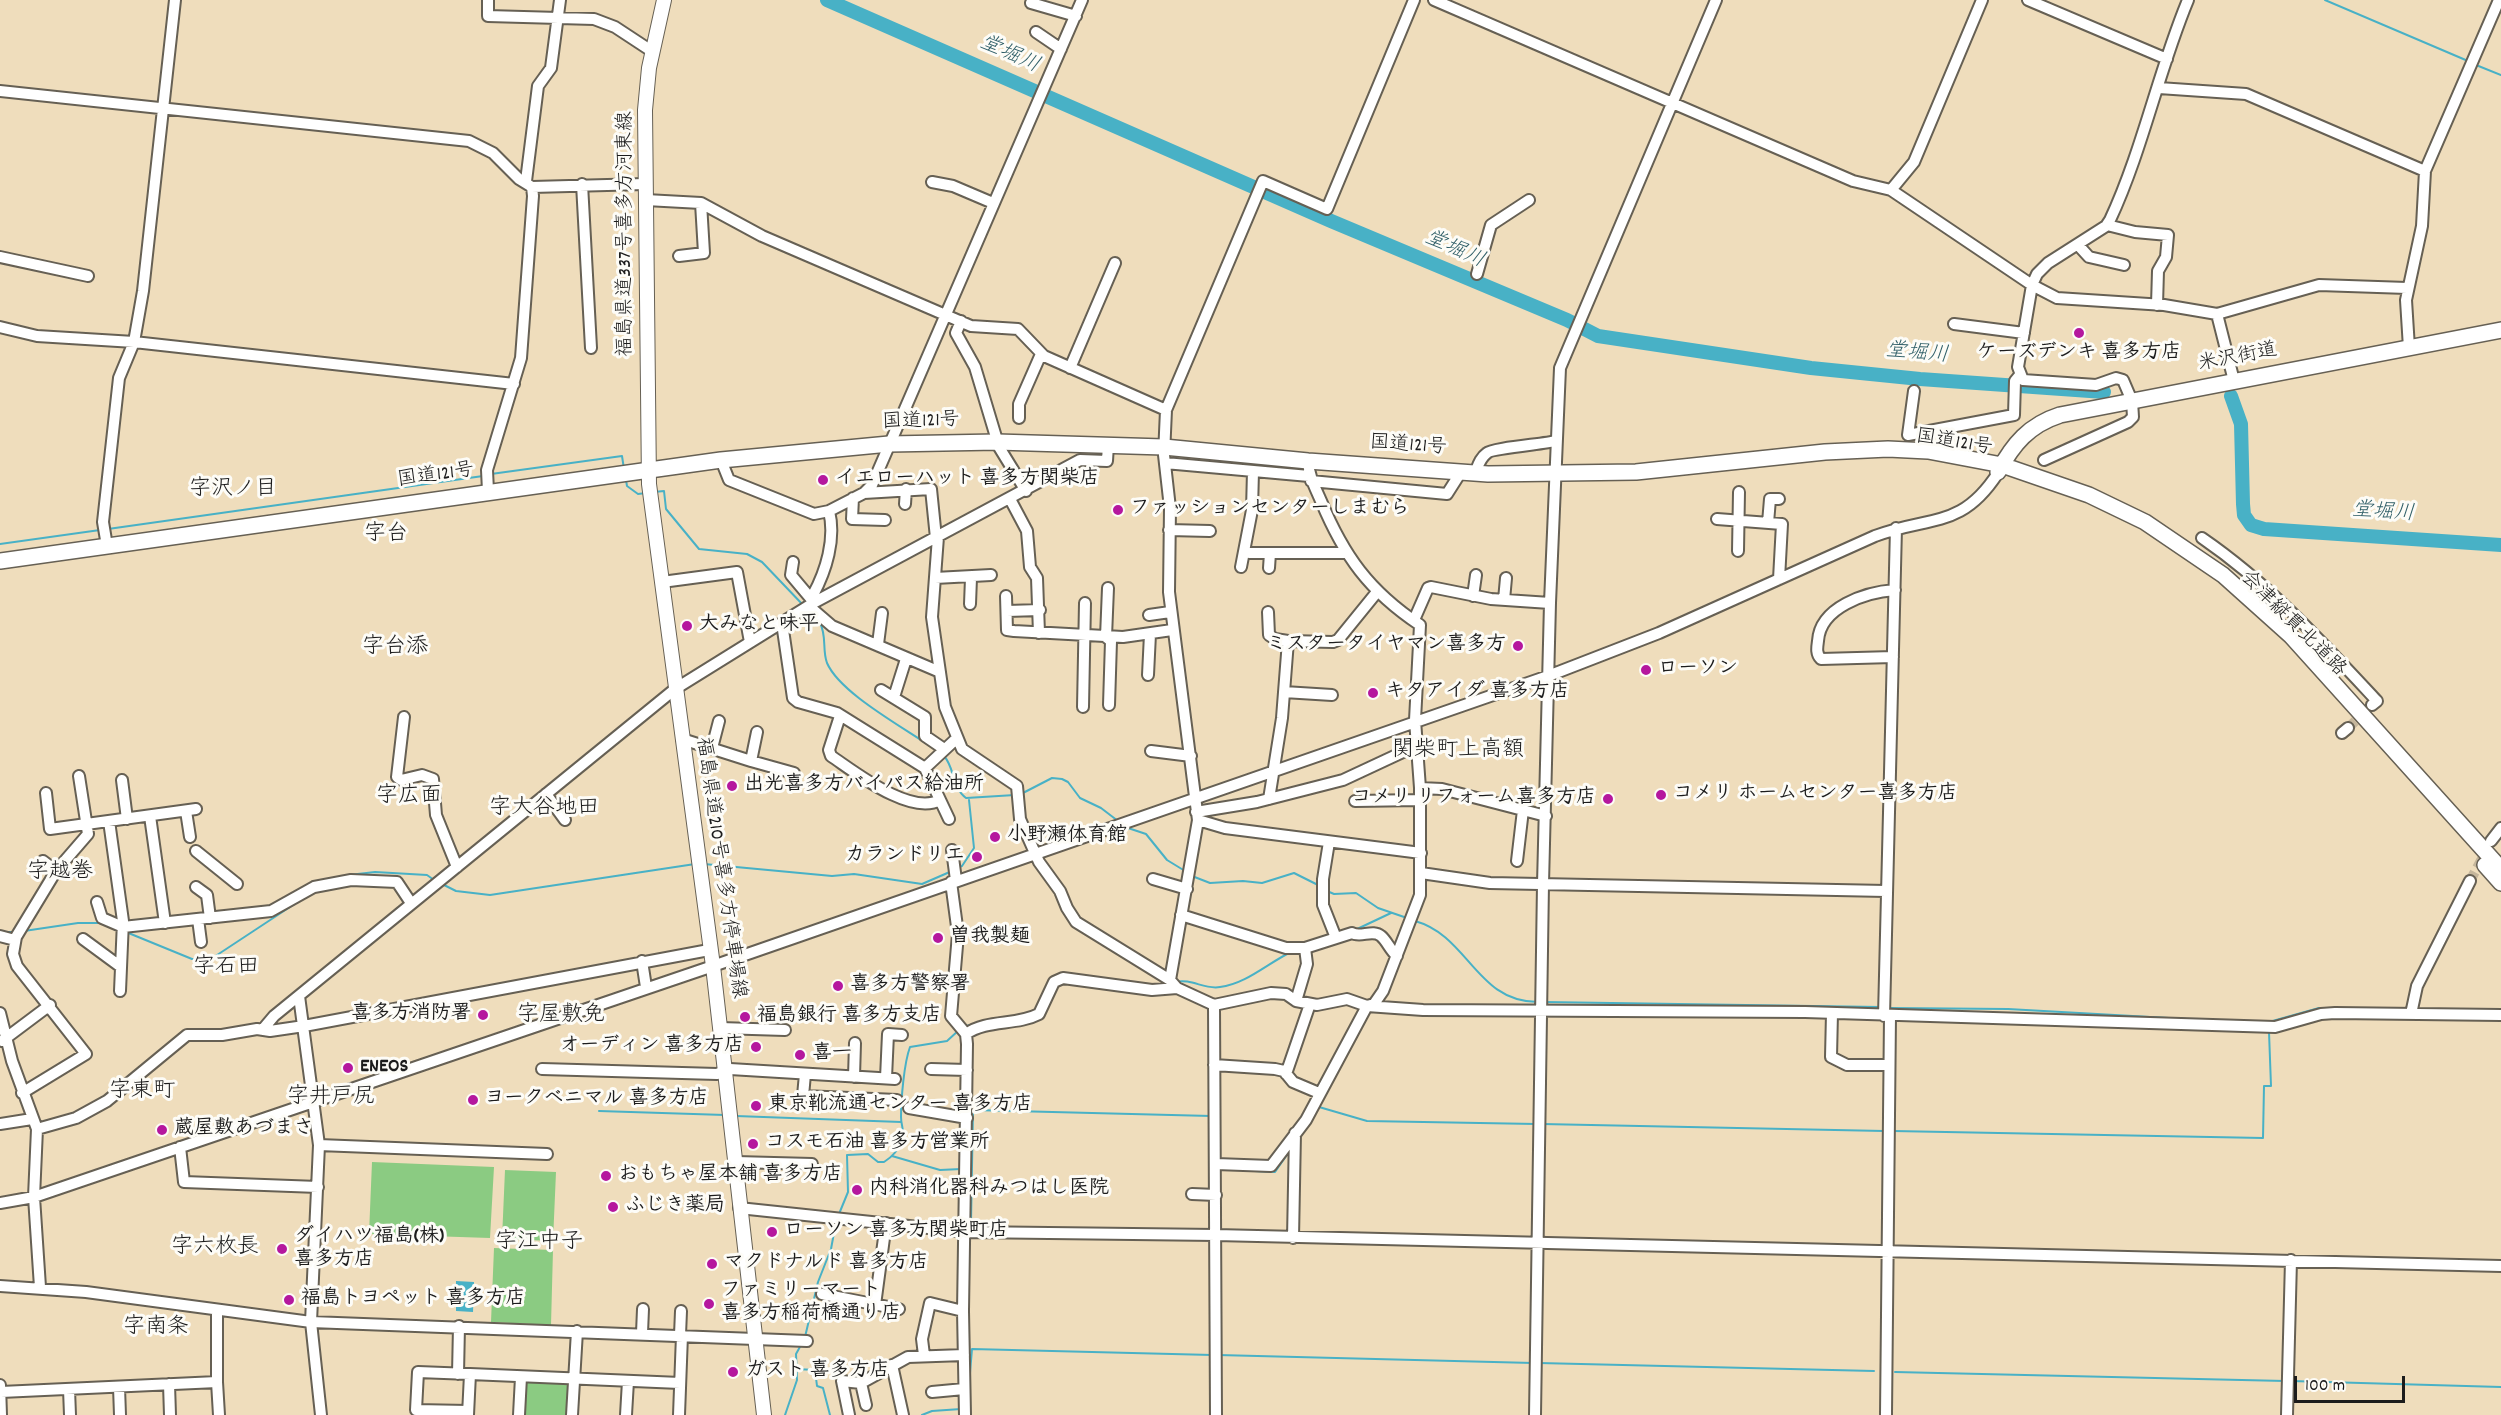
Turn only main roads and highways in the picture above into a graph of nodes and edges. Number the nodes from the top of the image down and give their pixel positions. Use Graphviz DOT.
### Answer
graph roads {
  1 [pos="664,0"];
  2 [pos="2501,330"];
  3 [pos="1848,452"];
  4 [pos="2000,469"];
  5 [pos="648,470"];
  6 [pos="0,561"];
  7 [pos="2501,869"];
  8 [pos="2501,883"];
  9 [pos="764,1415"];
  1 -- 5 [label="main road, 福島県道337号喜多方河東線"];
  2 -- 4 [label="highway, 米沢街道"];
  3 -- 4 [label="highway, 国道121号"];
  3 -- 4 [label="highway, 国道121号"];
  3 -- 5 [label="highway, 国道121号"];
  4 -- 7 [label="highway, 会津縦貫北道路"];
  4 -- 8 [label="highway, 会津縦貫北道路"];
  5 -- 6 [label="highway, 国道121号"];
  5 -- 9 [label="main road, 福島県道210号喜多方停車場線"];
}
